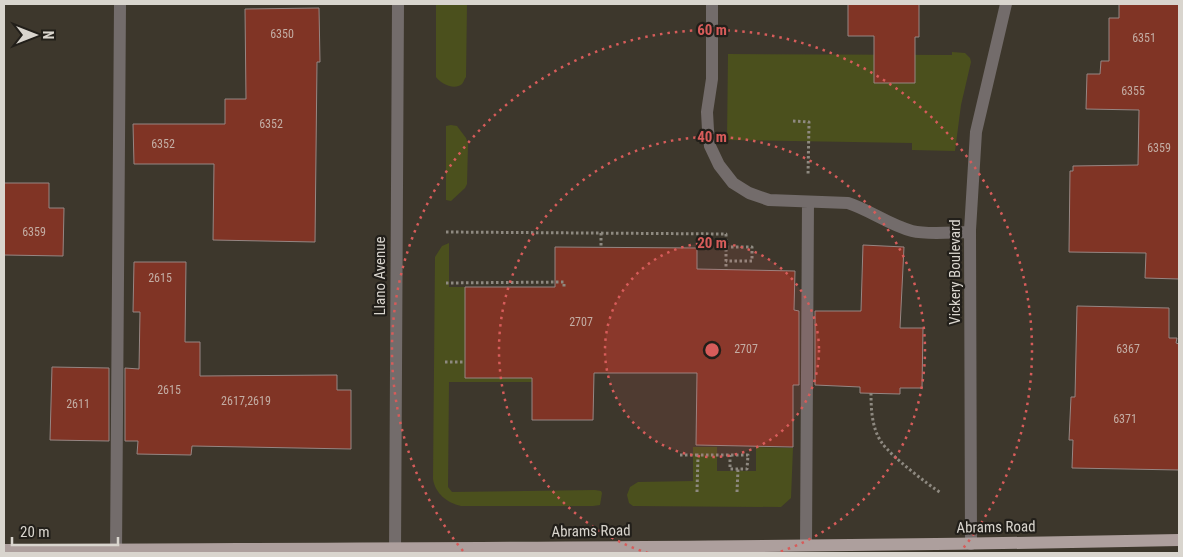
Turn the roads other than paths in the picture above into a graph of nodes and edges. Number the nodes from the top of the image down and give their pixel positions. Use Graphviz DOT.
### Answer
graph roads {
  1 [pos="120,4"];
  2 [pos="398,4"];
  3 [pos="712,4"];
  4 [pos="1006,4"];
  5 [pos="808,202"];
  6 [pos="970,232"];
  7 [pos="1179,540"];
  8 [pos="971,544"];
  9 [pos="806,545"];
  10 [pos="919,549"];
  11 [pos="4,550"];
  12 [pos="664,550"];
  13 [pos="116,551"];
  14 [pos="395,551"];
  1 -- 13 [label="street"];
  2 -- 14 [label="street, Llano Avenue"];
  3 -- 5 [label="street"];
  4 -- 6 [label="street, Vickery Boulevard"];
  5 -- 6 [label="street"];
  5 -- 9 [label="street"];
  6 -- 8 [label="street, Vickery Boulevard"];
  7 -- 8 [label="main road, Abrams Road"];
  8 -- 10 [label="main road, Abrams Road"];
  9 -- 10 [label="main road, Abrams Road"];
  9 -- 12 [label="main road, Abrams Road"];
  11 -- 13 [label="main road, Abrams Road"];
  12 -- 14 [label="main road, Abrams Road"];
  13 -- 14 [label="main road, Abrams Road"];
}
